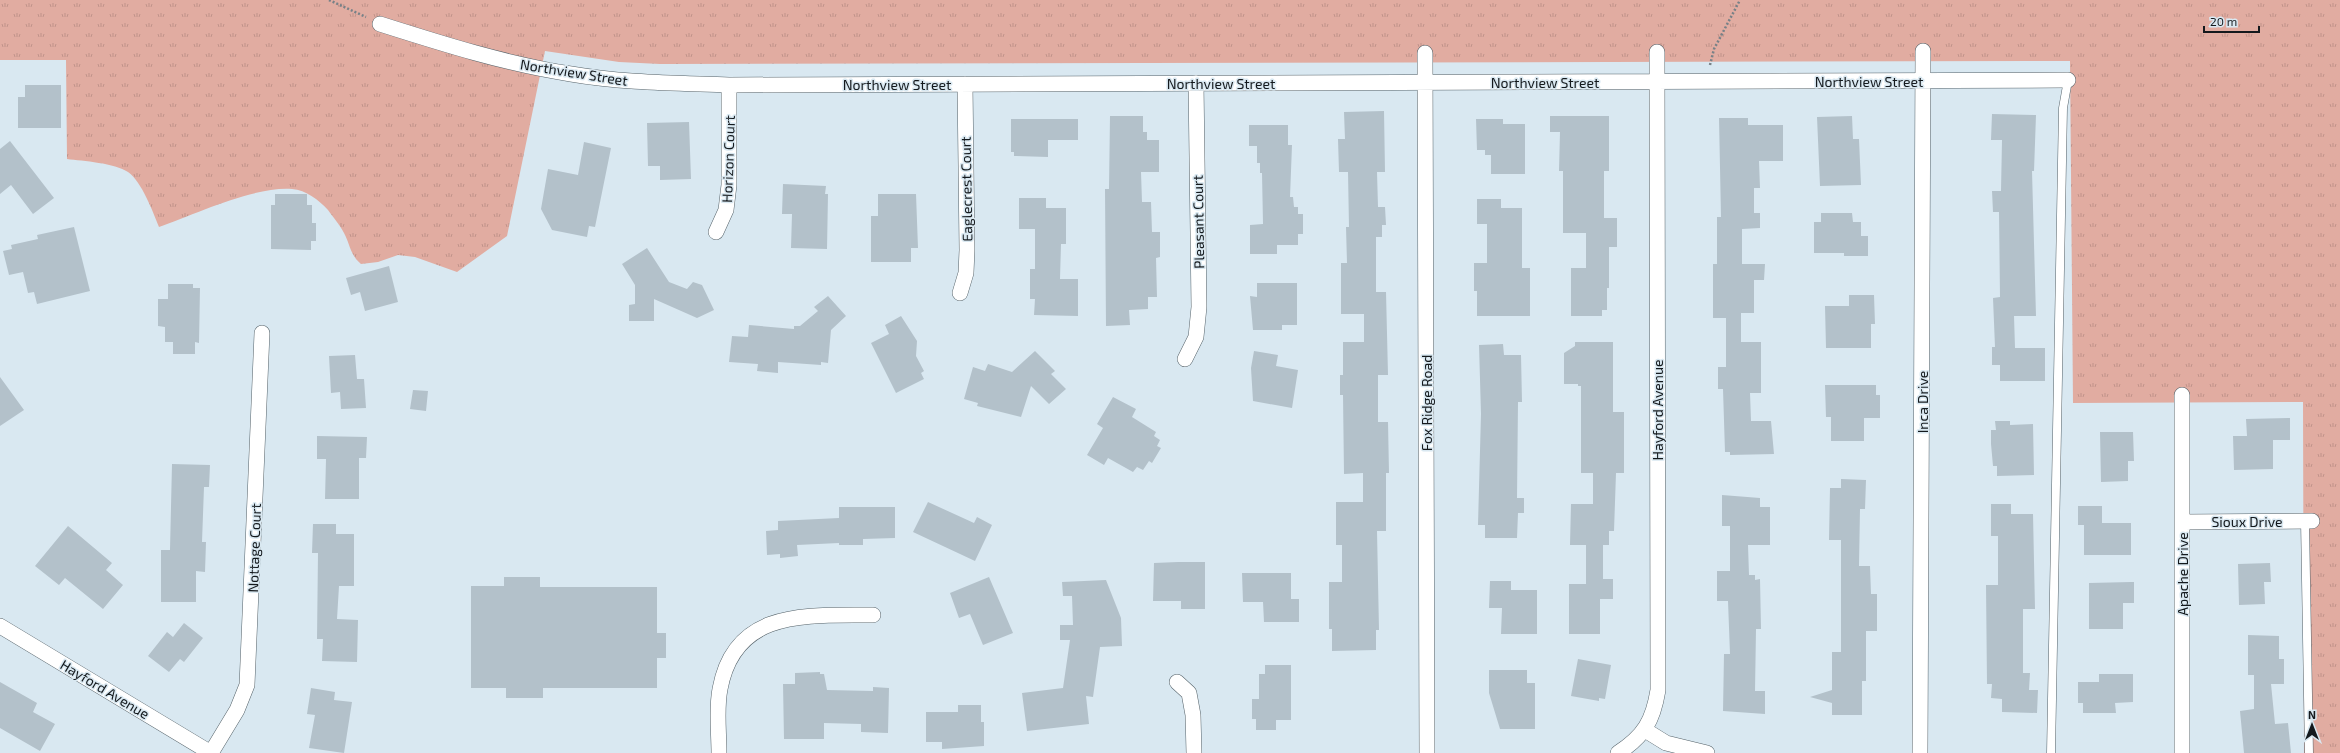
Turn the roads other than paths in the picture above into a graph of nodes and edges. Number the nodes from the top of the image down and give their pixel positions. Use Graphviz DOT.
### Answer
graph roads {
  1 [pos="380,24"];
  2 [pos="1923,51"];
  3 [pos="1657,52"];
  4 [pos="1425,53"];
  5 [pos="2068,80"];
  6 [pos="1923,81"];
  7 [pos="1424,82"];
  8 [pos="1657,82"];
  9 [pos="1196,83"];
  10 [pos="965,84"];
  11 [pos="729,85"];
  12 [pos="716,232"];
  13 [pos="960,293"];
  14 [pos="262,333"];
  15 [pos="1185,359"];
  16 [pos="2182,395"];
  17 [pos="2308,521"];
  18 [pos="2182,522"];
  19 [pos="873,615"];
  20 [pos="0,626"];
  21 [pos="1177,682"];
  22 [pos="1645,730"];
  23 [pos="211,753"];
  24 [pos="719,753"];
  25 [pos="1194,753"];
  26 [pos="1427,753"];
  27 [pos="1618,753"];
  28 [pos="1707,753"];
  29 [pos="1920,753"];
  30 [pos="2051,753"];
  31 [pos="2182,753"];
  32 [pos="2308,753"];
  1 -- 11 [label="street, Northview Street"];
  2 -- 6 [label="street, Inca Drive"];
  3 -- 8 [label="street, Hayford Avenue"];
  4 -- 7 [label="street, Fox Ridge Road"];
  5 -- 6 [label="street, Northview Street"];
  5 -- 30 [label="lane"];
  6 -- 8 [label="street, Northview Street"];
  6 -- 29 [label="street, Inca Drive"];
  7 -- 8 [label="street, Northview Street"];
  7 -- 9 [label="street, Northview Street"];
  7 -- 26 [label="street, Fox Ridge Road"];
  8 -- 22 [label="street, Hayford Avenue"];
  9 -- 10 [label="street, Northview Street"];
  9 -- 15 [label="street, Pleasant Court"];
  10 -- 11 [label="street, Northview Street"];
  10 -- 13 [label="street, Eaglecrest Court"];
  11 -- 12 [label="street, Horizon Court"];
  14 -- 23 [label="street, Nottage Court"];
  16 -- 18 [label="street, Apache Drive"];
  17 -- 18 [label="street, Sioux Drive"];
  17 -- 32 [label="lane"];
  18 -- 31 [label="street, Apache Drive"];
  19 -- 24 [label="street"];
  20 -- 23 [label="street, Hayford Avenue"];
  21 -- 25 [label="street"];
  22 -- 27 [label="street, Hayford Avenue"];
  22 -- 28 [label="street"];
}
